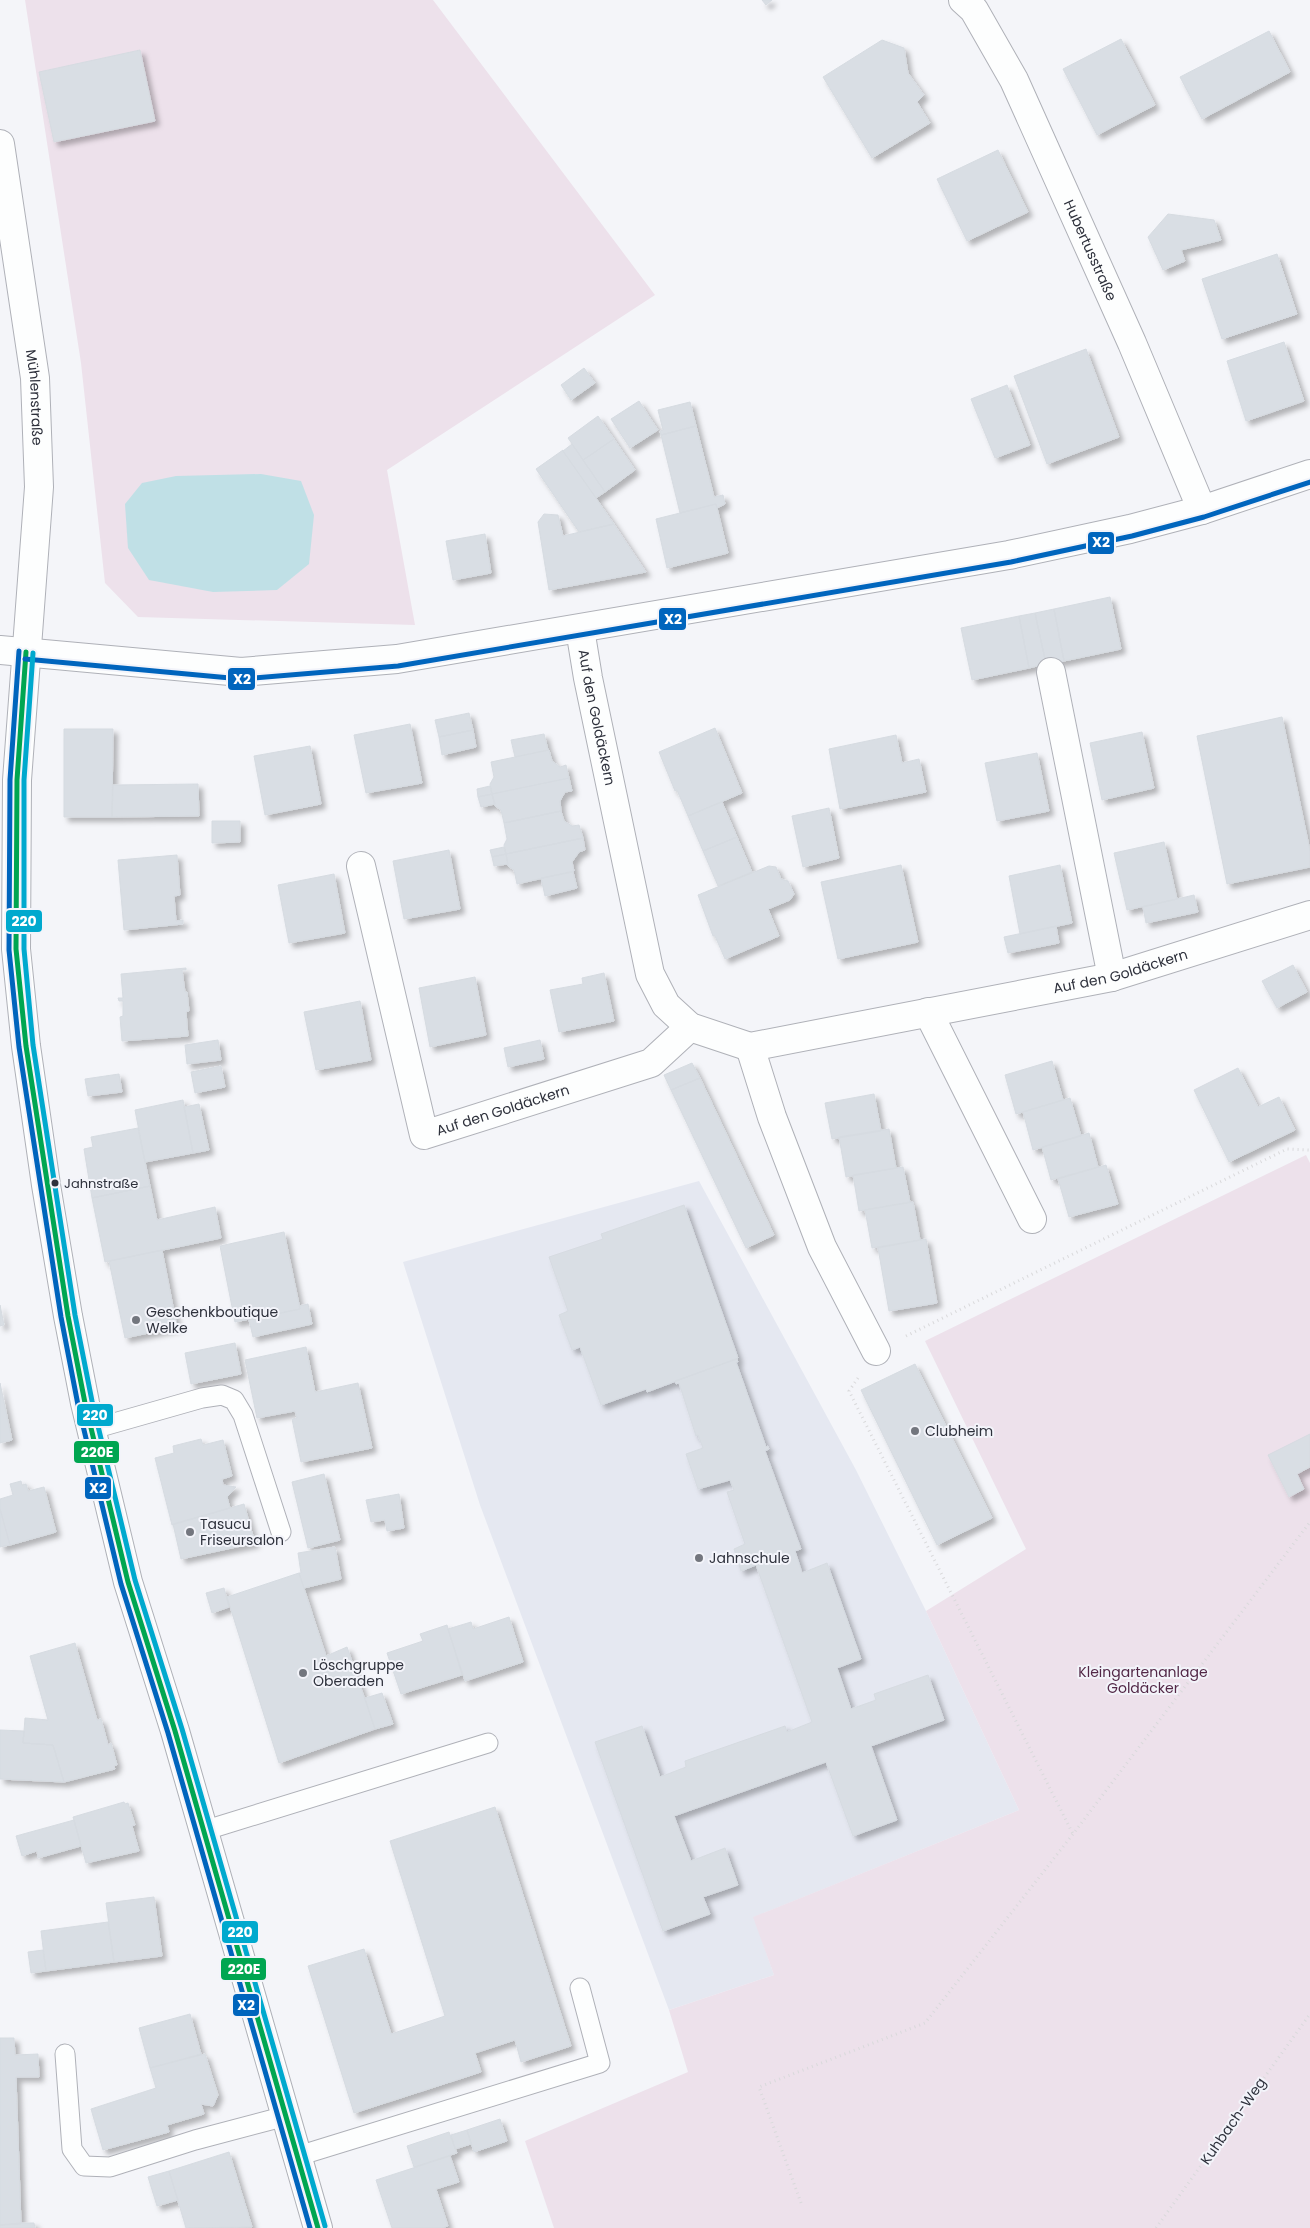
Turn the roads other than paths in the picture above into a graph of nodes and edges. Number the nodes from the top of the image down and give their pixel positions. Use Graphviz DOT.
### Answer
graph roads {
  1 [pos="964,0"];
  2 [pos="0,144"];
  3 [pos="1310,474"];
  4 [pos="1202,510"];
  5 [pos="580,629"];
  6 [pos="13,651"];
  7 [pos="1050,672"];
  8 [pos="361,866"];
  9 [pos="1310,914"];
  10 [pos="1112,977"];
  11 [pos="928,1012"];
  12 [pos="690,1027"];
  13 [pos="750,1047"];
  14 [pos="1032,1219"];
  15 [pos="876,1351"];
  16 [pos="93,1429"];
  17 [pos="280,1532"];
  18 [pos="488,1742"];
  19 [pos="203,1831"];
  20 [pos="580,1988"];
  21 [pos="65,2054"];
  22 [pos="286,2116"];
  23 [pos="298,2156"];
  24 [pos="318,2228"];
  1 -- 4 [label="main road, Hubertusstraße"];
  2 -- 6 [label="main road, Mühlenstraße"];
  3 -- 4 [label="main road"];
  4 -- 5 [label="main road"];
  5 -- 6 [label="main road"];
  5 -- 12 [label="main road, Auf den Goldäckern"];
  6 -- 16 [label="main road"];
  7 -- 10 [label="main road"];
  8 -- 12 [label="main road, Auf den Goldäckern"];
  9 -- 10 [label="main road, Auf den Goldäckern"];
  10 -- 11 [label="main road, Auf den Goldäckern"];
  11 -- 13 [label="main road, Auf den Goldäckern"];
  11 -- 14 [label="main road"];
  12 -- 13 [label="main road, Auf den Goldäckern"];
  13 -- 15 [label="main road"];
  16 -- 17 [label="lane"];
  16 -- 19 [label="main road"];
  18 -- 19 [label="lane"];
  19 -- 22 [label="main road"];
  20 -- 23 [label="lane"];
  21 -- 22 [label="lane"];
  22 -- 23 [label="main road"];
  23 -- 24 [label="main road"];
}
